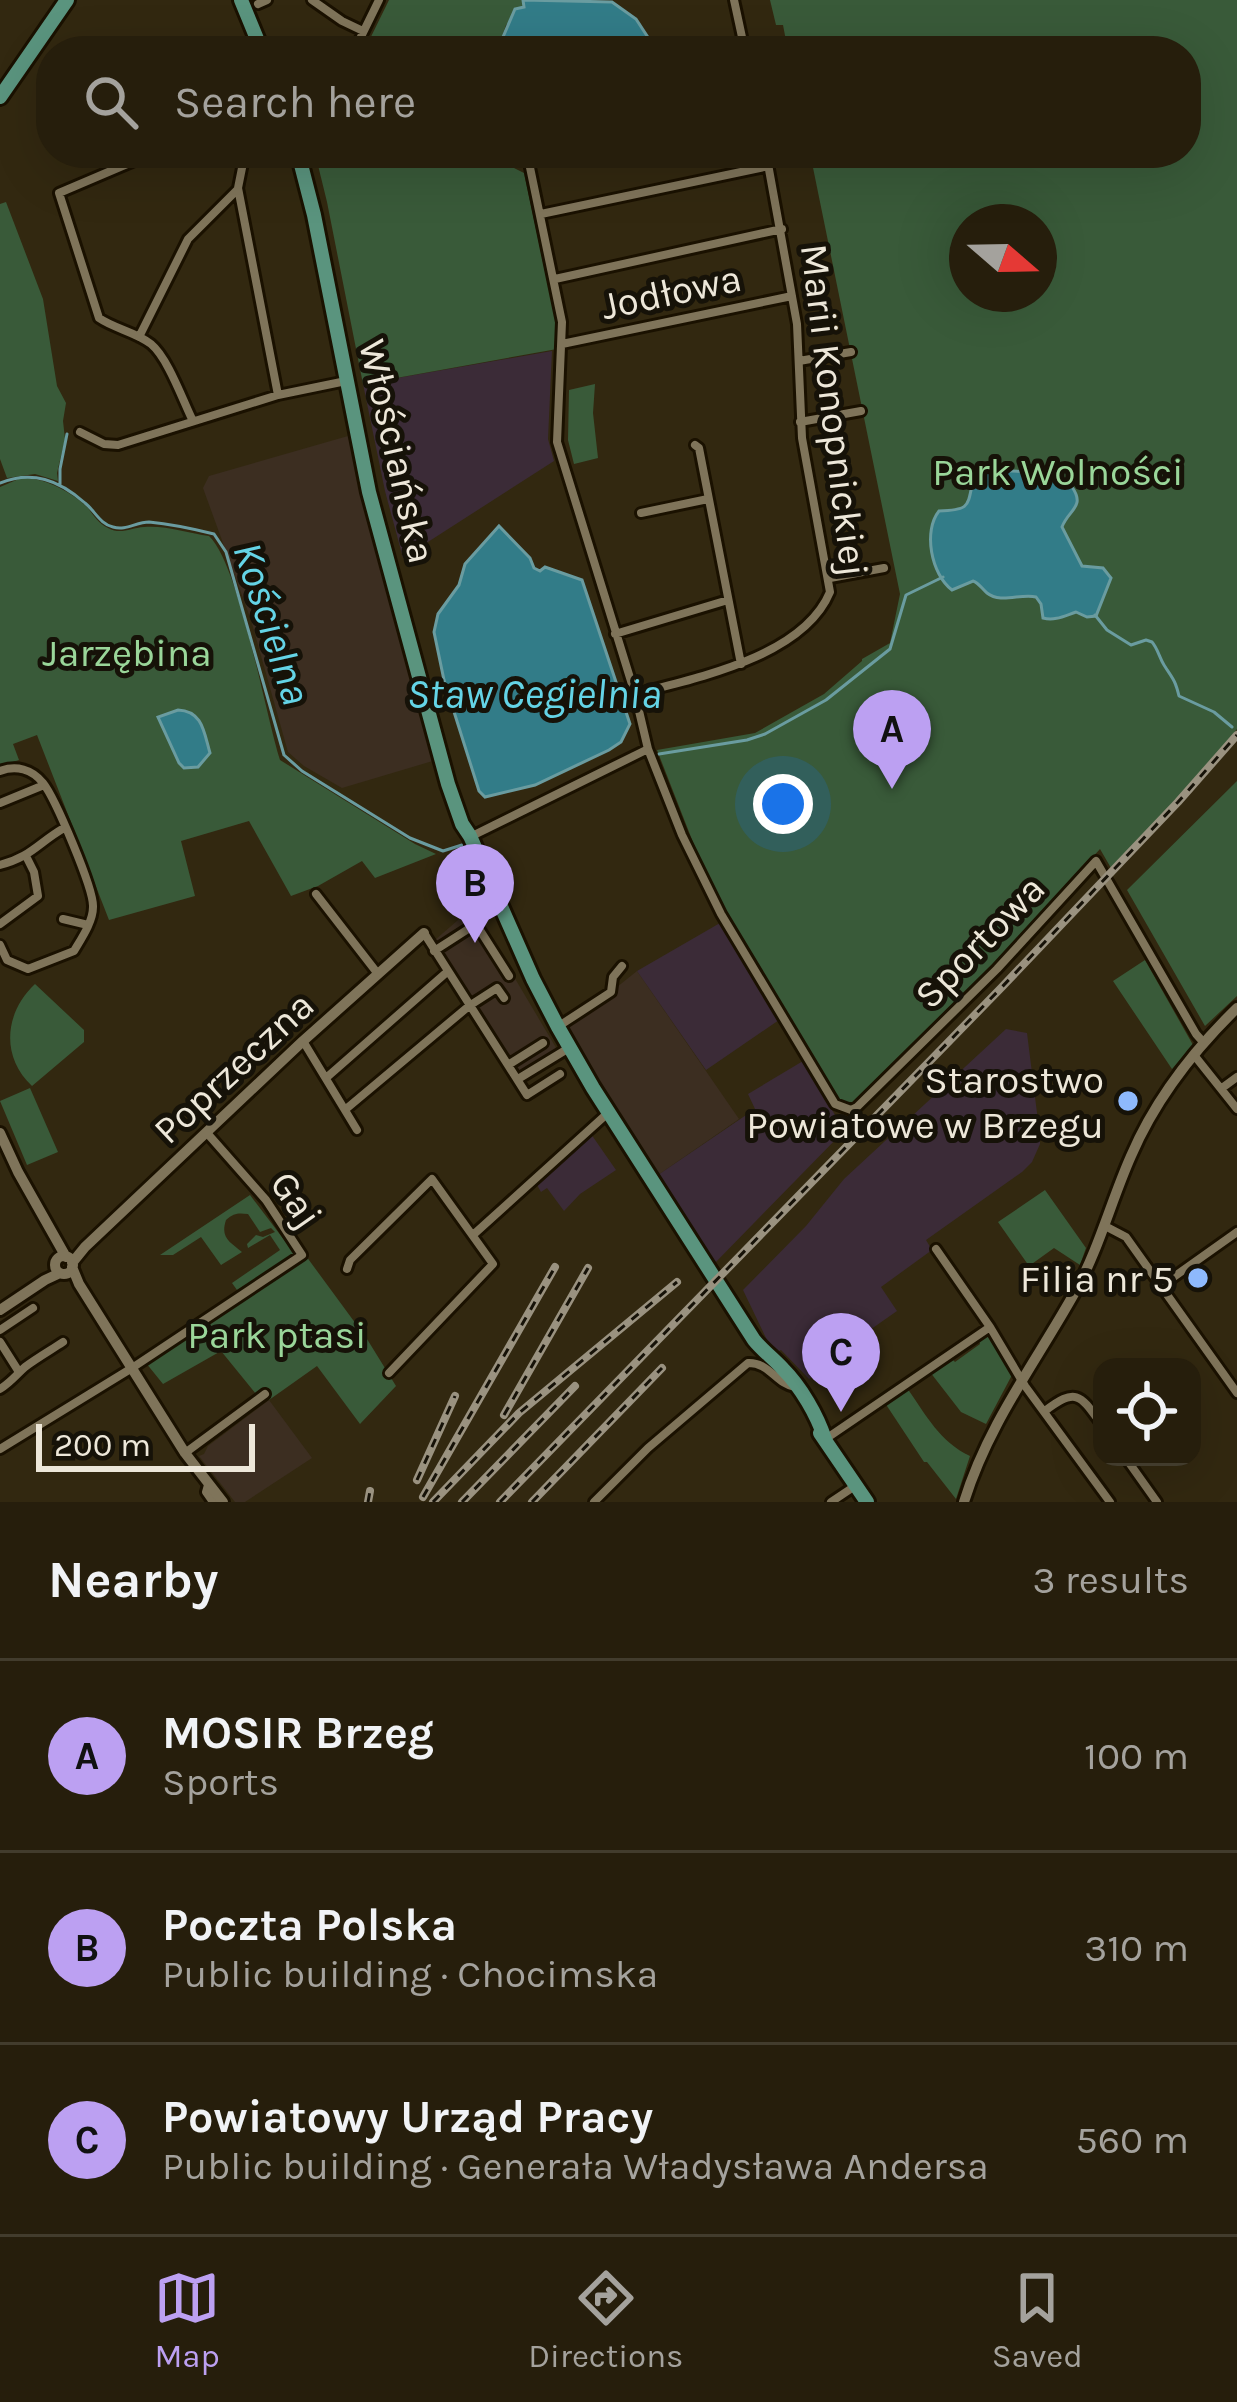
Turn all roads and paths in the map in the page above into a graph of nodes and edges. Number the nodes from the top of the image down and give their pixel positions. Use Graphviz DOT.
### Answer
graph roads {
  1 [pos="57,0"];
  2 [pos="67,0"];
  3 [pos="241,0"];
  4 [pos="312,0"];
  5 [pos="379,0"];
  6 [pos="734,0"];
  7 [pos="363,31"];
  8 [pos="38,36"];
  9 [pos="41,36"];
  10 [pos="256,36"];
  11 [pos="361,36"];
  12 [pos="742,36"];
  13 [pos="36,40"];
  14 [pos="36,44"];
  15 [pos="30,52"];
  16 [pos="0,97"];
  17 [pos="118,168"];
  18 [pos="242,168"];
  19 [pos="302,168"];
  20 [pos="530,168"];
  21 [pos="760,168"];
  22 [pos="769,168"];
  23 [pos="238,188"];
  24 [pos="541,214"];
  25 [pos="782,229"];
  26 [pos="554,279"];
  27 [pos="793,296"];
  28 [pos="139,337"];
  29 [pos="562,344"];
  30 [pos="851,352"];
  31 [pos="799,361"];
  32 [pos="346,381"];
  33 [pos="278,395"];
  34 [pos="861,411"];
  35 [pos="193,421"];
  36 [pos="800,422"];
  37 [pos="80,432"];
  38 [pos="695,445"];
  39 [pos="708,499"];
  40 [pos="641,513"];
  41 [pos="884,568"];
  42 [pos="830,578"];
  43 [pos="728,600"];
  44 [pos="615,634"];
  45 [pos="741,664"];
  46 [pos="635,694"];
  47 [pos="648,749"];
  48 [pos="0,771"];
  49 [pos="44,785"];
  50 [pos="0,803"];
  51 [pos="64,828"];
  52 [pos="470,836"];
  53 [pos="27,858"];
  54 [pos="0,865"];
  55 [pos="316,894"];
  56 [pos="63,919"];
  57 [pos="0,924"];
  58 [pos="88,925"];
  59 [pos="424,933"];
  60 [pos="1,949"];
  61 [pos="434,951"];
  62 [pos="622,966"];
  63 [pos="447,972"];
  64 [pos="378,974"];
  65 [pos="508,976"];
  66 [pos="504,998"];
  67 [pos="469,1006"];
  68 [pos="1237,1008"];
  69 [pos="551,1033"];
  70 [pos="303,1042"];
  71 [pos="1204,1043"];
  72 [pos="564,1051"];
  73 [pos="1194,1055"];
  74 [pos="508,1065"];
  75 [pos="560,1074"];
  76 [pos="326,1078"];
  77 [pos="1237,1078"];
  78 [pos="518,1079"];
  79 [pos="593,1088"];
  80 [pos="1222,1088"];
  81 [pos="346,1108"];
  82 [pos="1237,1109"];
  83 [pos="609,1112"];
  84 [pos="357,1130"];
  85 [pos="0,1133"];
  86 [pos="207,1133"];
  87 [pos="1103,1225"];
  88 [pos="473,1235"];
  89 [pos="1236,1236"];
  90 [pos="936,1250"];
  91 [pos="65,1265"];
  92 [pos="347,1269"];
  93 [pos="1161,1286"];
  94 [pos="33,1308"];
  95 [pos="0,1310"];
  96 [pos="990,1327"];
  97 [pos="0,1330"];
  98 [pos="0,1342"];
  99 [pos="63,1342"];
  100 [pos="132,1368"];
  101 [pos="19,1372"];
  102 [pos="389,1373"];
  103 [pos="1021,1378"];
  104 [pos="795,1387"];
  105 [pos="0,1389"];
  106 [pos="1237,1393"];
  107 [pos="265,1394"];
  108 [pos="1045,1412"];
  109 [pos="1093,1412"];
  110 [pos="826,1439"];
  111 [pos="0,1449"];
  112 [pos="185,1453"];
  113 [pos="1131,1466"];
  114 [pos="208,1484"];
  115 [pos="856,1486"];
  116 [pos="213,1502"];
  117 [pos="223,1502"];
  118 [pos="594,1502"];
  119 [pos="831,1502"];
  120 [pos="867,1502"];
  121 [pos="964,1502"];
  122 [pos="1110,1502"];
  123 [pos="1157,1502"];
  1 -- 8 [label="main road"];
  2 -- 9 [label="main road"];
  3 -- 10 [label="main road"];
  4 -- 7 [label="street"];
  5 -- 7 [label="street"];
  6 -- 12 [label="street"];
  7 -- 11 [label="street"];
  13 -- 15 [label="main road"];
  14 -- 15 [label="main road"];
  15 -- 16 [label="main road"];
  17 -- 28 [label="street"];
  18 -- 23 [label="street"];
  19 -- 32 [label="main road, Włościańska"];
  20 -- 24 [label="street"];
  21 -- 24 [label="street"];
  22 -- 25 [label="street, Marii Konopnickiej"];
  23 -- 28 [label="street"];
  23 -- 33 [label="street"];
  24 -- 26 [label="street"];
  25 -- 26 [label="street"];
  25 -- 27 [label="street, Marii Konopnickiej"];
  26 -- 29 [label="street"];
  27 -- 29 [label="street, Jodłowa"];
  27 -- 31 [label="street, Marii Konopnickiej"];
  28 -- 35 [label="street"];
  29 -- 44 [label="street"];
  30 -- 31 [label="street"];
  31 -- 36 [label="street, Marii Konopnickiej"];
  32 -- 33 [label="street"];
  32 -- 52 [label="main road, Włościańska"];
  33 -- 35 [label="street"];
  34 -- 36 [label="street"];
  35 -- 37 [label="street"];
  36 -- 42 [label="street, Marii Konopnickiej"];
  38 -- 39 [label="street"];
  39 -- 40 [label="street"];
  39 -- 43 [label="street"];
  41 -- 42 [label="street"];
  42 -- 45 [label="street, Marii Konopnickiej"];
  43 -- 44 [label="street"];
  43 -- 45 [label="street"];
  44 -- 46 [label="street"];
  45 -- 46 [label="street, Marii Konopnickiej"];
  46 -- 47 [label="street"];
  47 -- 52 [label="street"];
  47 -- 71 [label="street, Sportowa"];
  48 -- 49 [label="street"];
  49 -- 50 [label="street"];
  49 -- 51 [label="street"];
  51 -- 53 [label="street"];
  51 -- 58 [label="street"];
  52 -- 69 [label="main road, Włościańska"];
  53 -- 54 [label="street"];
  53 -- 57 [label="street"];
  55 -- 64 [label="street"];
  56 -- 58 [label="street"];
  58 -- 60 [label="street"];
  59 -- 61 [label="street"];
  59 -- 64 [label="street, Poprzeczna"];
  61 -- 63 [label="street"];
  61 -- 65 [label="street"];
  62 -- 69 [label="street"];
  63 -- 67 [label="street"];
  63 -- 76 [label="street"];
  64 -- 70 [label="street, Poprzeczna"];
  66 -- 67 [label="street"];
  67 -- 74 [label="street"];
  67 -- 81 [label="street"];
  68 -- 71 [label="street"];
  69 -- 72 [label="main road"];
  69 -- 74 [label="street"];
  69 -- 79 [label="main road"];
  70 -- 76 [label="street"];
  70 -- 86 [label="street, Poprzeczna"];
  71 -- 73 [label="street"];
  72 -- 78 [label="street"];
  72 -- 79 [label="main road"];
  73 -- 80 [label="street"];
  73 -- 87 [label="street"];
  74 -- 78 [label="street"];
  75 -- 78 [label="street"];
  76 -- 81 [label="street"];
  77 -- 80 [label="street"];
  79 -- 83 [label="main road"];
  80 -- 82 [label="street"];
  81 -- 84 [label="street"];
  83 -- 88 [label="street"];
  83 -- 104 [label="main road"];
  85 -- 91 [label="street"];
  86 -- 91 [label="street, Poprzeczna"];
  86 -- 100 [label="street, Gaj"];
  87 -- 93 [label="street"];
  87 -- 103 [label="street"];
  88 -- 92 [label="street"];
  88 -- 102 [label="street"];
  89 -- 93 [label="street"];
  90 -- 96 [label="street"];
  91 -- 95 [label="street, Poprzeczna"];
  91 -- 100 [label="street"];
  93 -- 106 [label="street"];
  94 -- 97 [label="street"];
  96 -- 103 [label="street"];
  96 -- 110 [label="street"];
  98 -- 101 [label="street"];
  99 -- 101 [label="street"];
  100 -- 111 [label="street"];
  100 -- 112 [label="street"];
  101 -- 105 [label="street"];
  103 -- 108 [label="street"];
  103 -- 121 [label="street"];
  104 -- 110 [label="main road"];
  104 -- 118 [label="street"];
  107 -- 112 [label="street"];
  108 -- 109 [label="street"];
  108 -- 122 [label="street"];
  110 -- 115 [label="main road"];
  112 -- 114 [label="street"];
  113 -- 123 [label="street"];
  114 -- 116 [label="street"];
  114 -- 117 [label="street"];
  115 -- 119 [label="street"];
  115 -- 120 [label="main road"];
}
